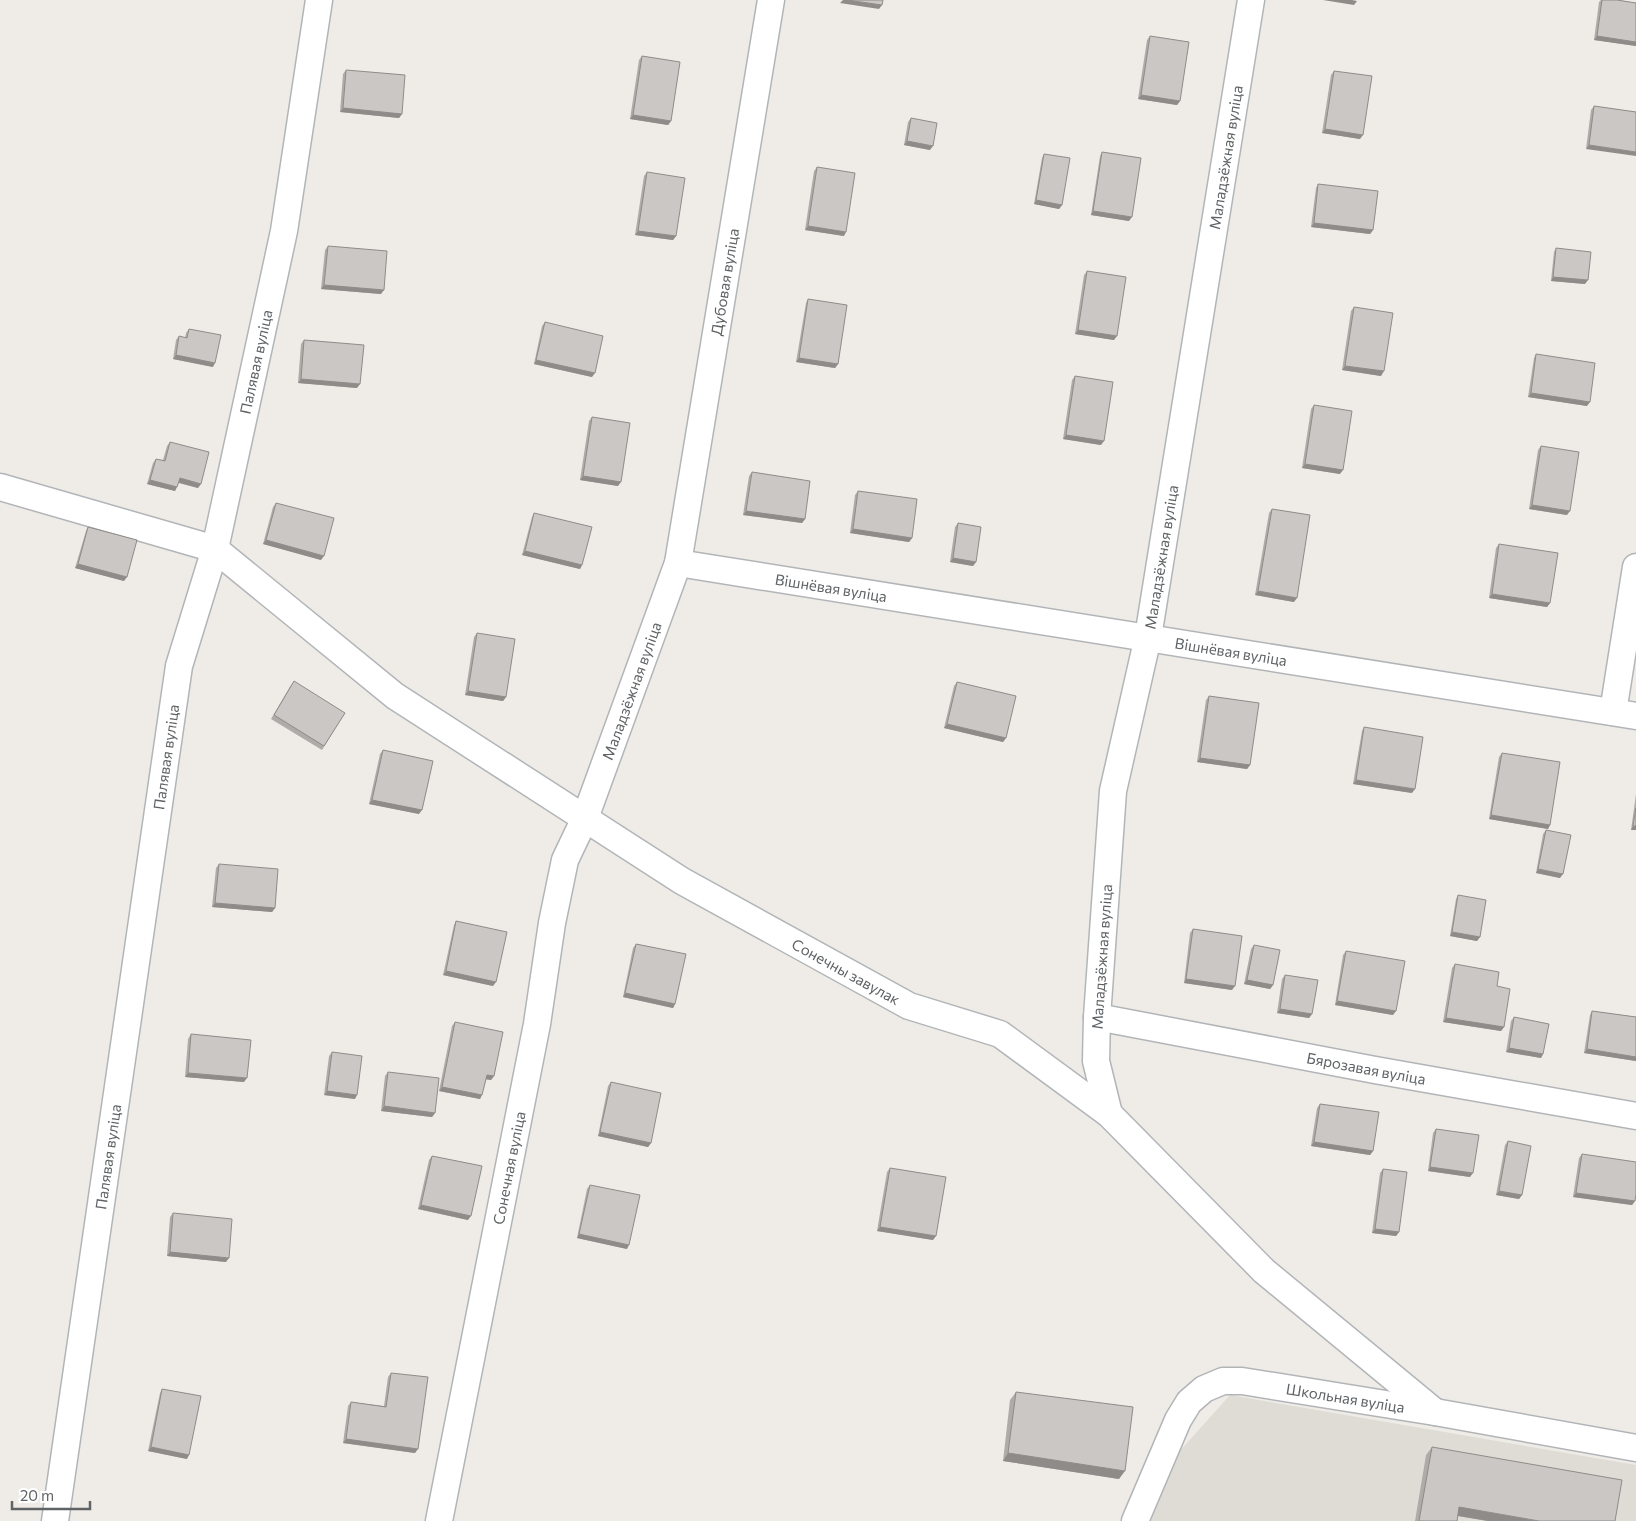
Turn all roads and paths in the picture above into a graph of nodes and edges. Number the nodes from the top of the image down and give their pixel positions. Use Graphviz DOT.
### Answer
graph roads {
  1 [pos="319,0"];
  2 [pos="771,0"];
  3 [pos="1251,0"];
  4 [pos="0,487"];
  5 [pos="214,549"];
  6 [pos="678,563"];
  7 [pos="1636,567"];
  8 [pos="1148,637"];
  9 [pos="1624,714"];
  10 [pos="585,818"];
  11 [pos="1097,1016"];
  12 [pos="1109,1114"];
  13 [pos="1636,1116"];
  14 [pos="1435,1412"];
  15 [pos="1636,1448"];
  16 [pos="55,1521"];
  17 [pos="439,1521"];
  18 [pos="1135,1521"];
  1 -- 5 [label="street, Палявая вуліца"];
  2 -- 6 [label="street, Дубовая вуліца"];
  3 -- 8 [label="street, Маладзёжная вуліца"];
  4 -- 5 [label="street"];
  5 -- 10 [label="street, Сонечны завулак"];
  5 -- 16 [label="street, Палявая вуліца"];
  6 -- 8 [label="street, Вішнёвая вуліца"];
  6 -- 10 [label="street, Маладзёжная вуліца"];
  7 -- 9 [label="street"];
  8 -- 9 [label="street, Вішнёвая вуліца"];
  8 -- 11 [label="street, Маладзёжная вуліца"];
  10 -- 12 [label="street, Сонечны завулак"];
  10 -- 17 [label="street, Сонечная вуліца"];
  11 -- 12 [label="street, Маладзёжная вуліца"];
  11 -- 13 [label="street, Бярозавая вуліца"];
  12 -- 14 [label="street, Сонечны завулак"];
  14 -- 15 [label="street, Школьная вуліца"];
  14 -- 18 [label="street, Школьная вуліца"];
}
